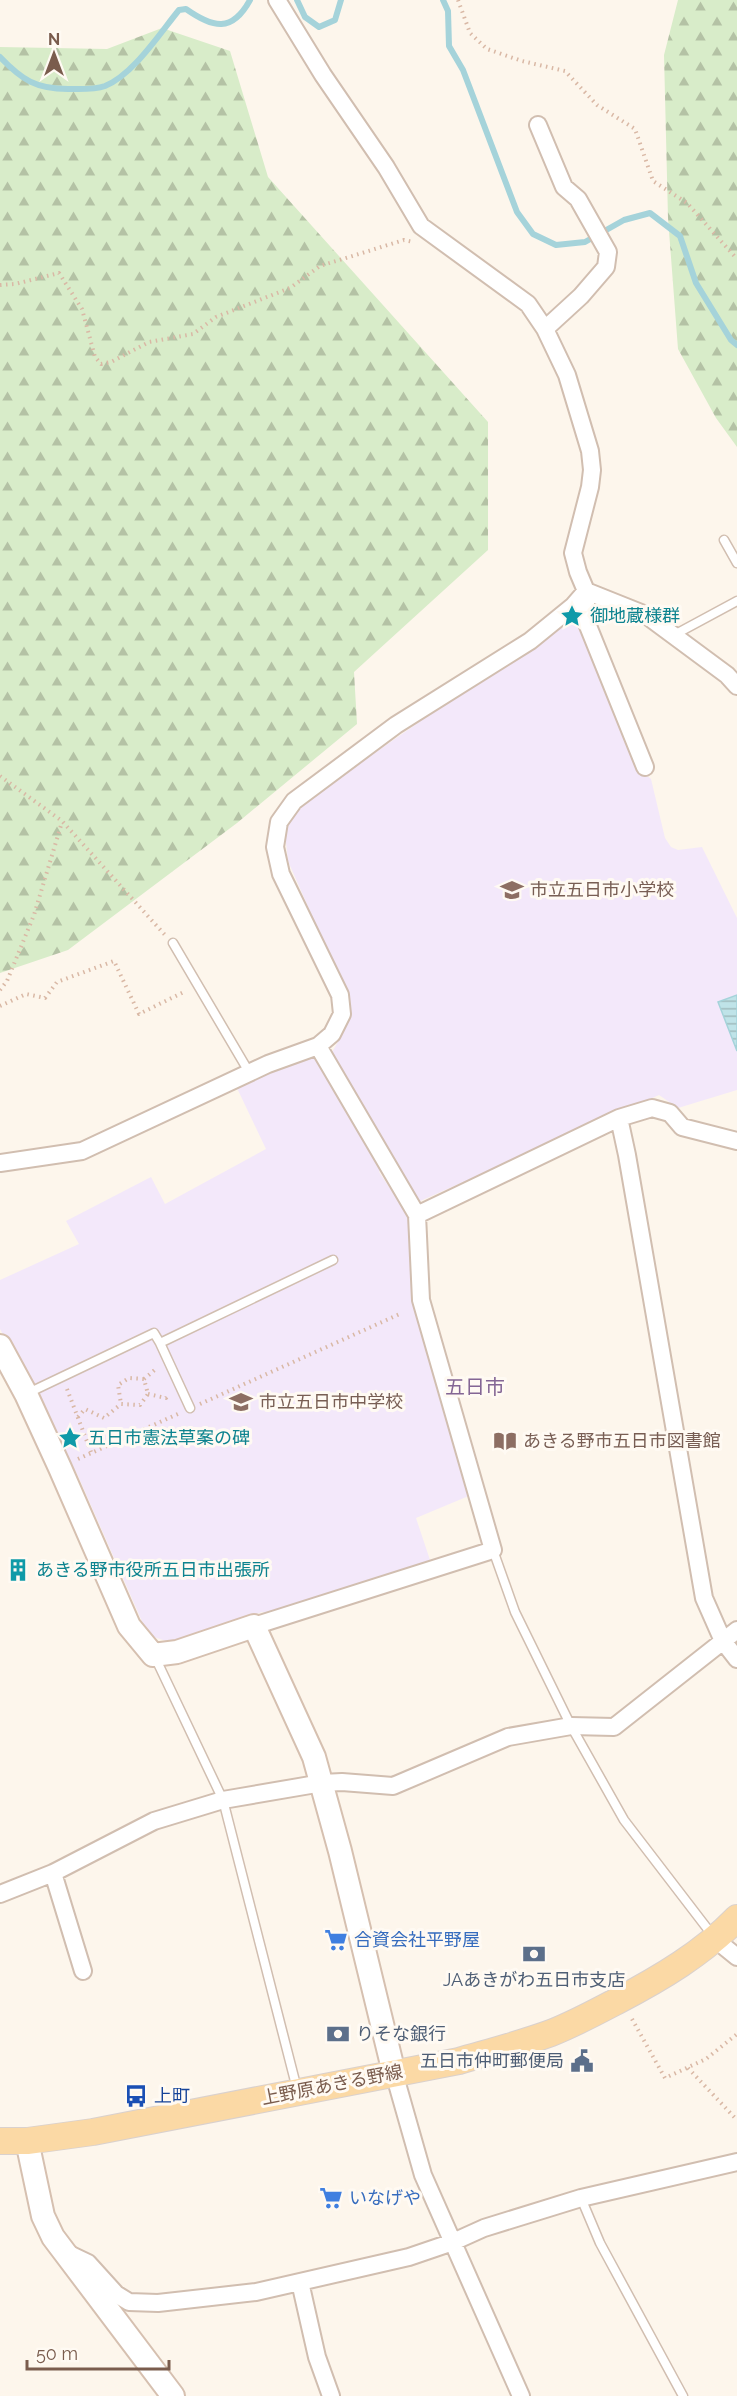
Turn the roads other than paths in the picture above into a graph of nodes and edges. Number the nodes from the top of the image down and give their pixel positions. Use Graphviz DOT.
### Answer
graph roads {
  1 [pos="277,0"];
  2 [pos="538,125"];
  3 [pos="545,329"];
  4 [pos="724,540"];
  5 [pos="737,563"];
  6 [pos="586,591"];
  7 [pos="737,601"];
  8 [pos="674,636"];
  9 [pos="737,686"];
  10 [pos="645,766"];
  11 [pos="173,943"];
  12 [pos="318,1046"];
  13 [pos="249,1072"];
  14 [pos="619,1118"];
  15 [pos="737,1141"];
  16 [pos="0,1163"];
  17 [pos="417,1215"];
  18 [pos="333,1260"];
  19 [pos="160,1343"];
  20 [pos="0,1346"];
  21 [pos="26,1394"];
  22 [pos="190,1408"];
  23 [pos="493,1550"];
  24 [pos="254,1626"];
  25 [pos="737,1630"];
  26 [pos="723,1641"];
  27 [pos="153,1655"];
  28 [pos="737,1659"];
  29 [pos="571,1726"];
  30 [pos="322,1783"];
  31 [pos="223,1800"];
  32 [pos="53,1873"];
  33 [pos="0,1894"];
  34 [pos="737,1918"];
  35 [pos="716,1940"];
  36 [pos="737,1957"];
  37 [pos="84,1971"];
  38 [pos="394,2073"];
  39 [pos="297,2091"];
  40 [pos="0,2141"];
  41 [pos="27,2141"];
  42 [pos="737,2162"];
  43 [pos="581,2198"];
  44 [pos="453,2242"];
  45 [pos="64,2251"];
  46 [pos="300,2282"];
  47 [pos="173,2396"];
  48 [pos="331,2396"];
  49 [pos="521,2396"];
  50 [pos="683,2396"];
  1 -- 3 [label="street"];
  2 -- 3 [label="street"];
  3 -- 6 [label="street"];
  4 -- 5 [label="lane"];
  6 -- 8 [label="street"];
  6 -- 10 [label="street"];
  6 -- 12 [label="street"];
  7 -- 8 [label="lane"];
  8 -- 9 [label="street"];
  11 -- 13 [label="lane"];
  12 -- 13 [label="street"];
  12 -- 17 [label="street"];
  13 -- 16 [label="street"];
  14 -- 15 [label="street"];
  14 -- 17 [label="street"];
  14 -- 26 [label="street"];
  17 -- 23 [label="street"];
  18 -- 19 [label="lane"];
  19 -- 21 [label="lane"];
  19 -- 22 [label="lane"];
  20 -- 21 [label="street"];
  21 -- 27 [label="street"];
  23 -- 24 [label="street"];
  23 -- 29 [label="lane"];
  24 -- 27 [label="street"];
  24 -- 30 [label="street"];
  25 -- 26 [label="street"];
  26 -- 28 [label="street"];
  26 -- 29 [label="street"];
  27 -- 31 [label="lane"];
  29 -- 30 [label="street"];
  29 -- 35 [label="lane"];
  30 -- 31 [label="street"];
  30 -- 38 [label="street"];
  31 -- 32 [label="street"];
  31 -- 39 [label="lane"];
  32 -- 33 [label="street"];
  32 -- 37 [label="street"];
  34 -- 35 [label="main road, 上野原あきる野線"];
  35 -- 36 [label="street"];
  35 -- 38 [label="main road, 上野原あきる野線"];
  38 -- 39 [label="main road, 上野原あきる野線"];
  38 -- 44 [label="street"];
  39 -- 41 [label="main road, 上野原あきる野線"];
  40 -- 41 [label="main road, 上野原あきる野線"];
  41 -- 45 [label="street"];
  42 -- 43 [label="street"];
  43 -- 44 [label="street"];
  43 -- 50 [label="lane"];
  44 -- 46 [label="street"];
  44 -- 49 [label="street"];
  45 -- 46 [label="street"];
  45 -- 47 [label="street"];
  46 -- 48 [label="street"];
}
